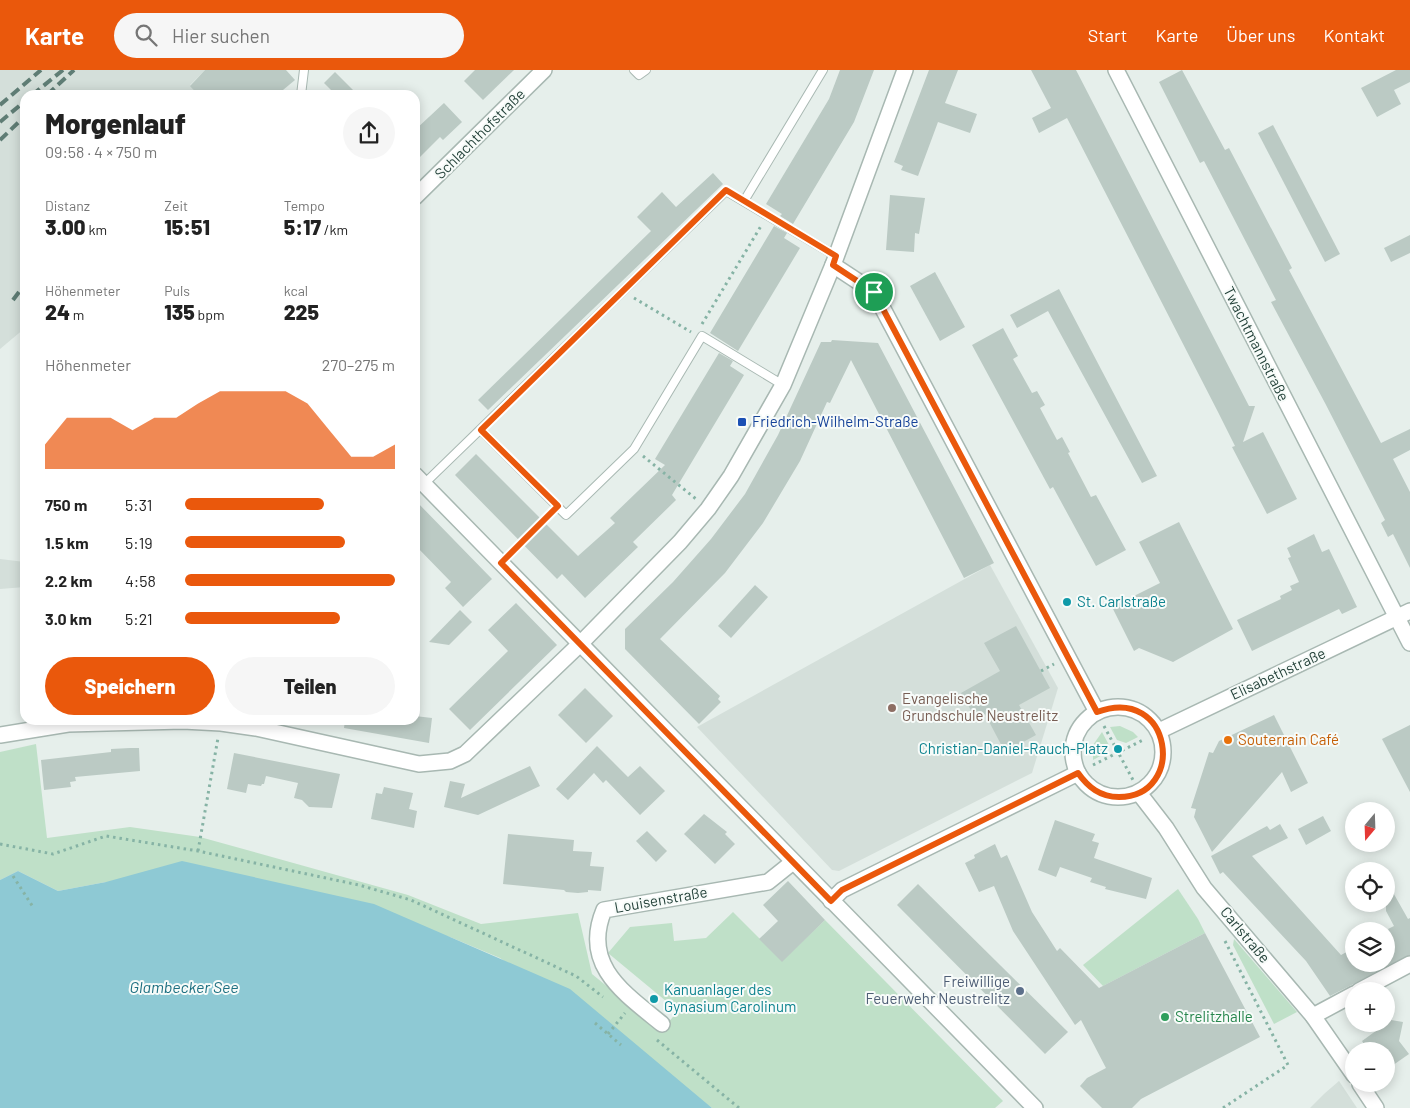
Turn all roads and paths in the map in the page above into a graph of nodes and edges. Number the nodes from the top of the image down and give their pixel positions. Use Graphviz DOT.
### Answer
graph roads {
  1 [pos="304,70"];
  2 [pos="544,70"];
  3 [pos="634,70"];
  4 [pos="646,70"];
  5 [pos="823,70"];
  6 [pos="906,70"];
  7 [pos="1116,70"];
  8 [pos="302,90"];
  9 [pos="420,192"];
  10 [pos="744,201"];
  11 [pos="768,215"];
  12 [pos="835,260"];
  13 [pos="622,292"];
  14 [pos="699,336"];
  15 [pos="783,385"];
  16 [pos="481,430"];
  17 [pos="634,449"];
  18 [pos="420,480"];
  19 [pos="558,506"];
  20 [pos="708,509"];
  21 [pos="501,563"];
  22 [pos="1404,614"];
  23 [pos="1410,643"];
  24 [pos="580,644"];
  25 [pos="1097,712"];
  26 [pos="61,725"];
  27 [pos="221,725"];
  28 [pos="231,725"];
  29 [pos="1106,730"];
  30 [pos="1159,732"];
  31 [pos="0,734"];
  32 [pos="1140,741"];
  33 [pos="1118,752"];
  34 [pos="1096,764"];
  35 [pos="1078,773"];
  36 [pos="1129,774"];
  37 [pos="1139,793"];
  38 [pos="0,844"];
  39 [pos="198,851"];
  40 [pos="792,862"];
  41 [pos="13,876"];
  42 [pos="831,901"];
  43 [pos="34,907"];
  44 [pos="1224,939"];
  45 [pos="1410,964"];
  46 [pos="1376,982"];
  47 [pos="1345,999"];
  48 [pos="611,1002"];
  49 [pos="618,1008"];
  50 [pos="624,1013"];
  51 [pos="1312,1016"];
  52 [pos="632,1020"];
  53 [pos="595,1023"];
  54 [pos="662,1024"];
  55 [pos="608,1034"];
  56 [pos="655,1038"];
  57 [pos="621,1045"];
  58 [pos="1345,1062"];
  59 [pos="1365,1092"];
  60 [pos="739,1108"];
  61 [pos="1035,1108"];
  62 [pos="1223,1108"];
  63 [pos="1376,1108"];
  1 -- 8 [label="lane"];
  2 -- 9 [label="street, Schlachthofstraße"];
  3 -- 4 [label="lane"];
  5 -- 10 [label="lane"];
  6 -- 12 [label="street"];
  7 -- 22 [label="street, Twachtmannstraße"];
  10 -- 11 [label="lane"];
  10 -- 13 [label="lane"];
  11 -- 12 [label="lane"];
  11 -- 14 [label="path"];
  12 -- 15 [label="street"];
  12 -- 25 [label="street"];
  13 -- 14 [label="path"];
  13 -- 16 [label="lane"];
  14 -- 15 [label="lane"];
  14 -- 17 [label="lane"];
  15 -- 20 [label="street"];
  16 -- 18 [label="lane"];
  16 -- 19 [label="lane"];
  17 -- 19 [label="lane"];
  17 -- 20 [label="path"];
  18 -- 21 [label="street"];
  19 -- 21 [label="path"];
  20 -- 24 [label="street"];
  21 -- 24 [label="street"];
  22 -- 23 [label="street"];
  22 -- 30 [label="street, Elisabethstraße"];
  24 -- 28 [label="street"];
  24 -- 40 [label="street"];
  25 -- 30 [label="street"];
  25 -- 35 [label="street"];
  26 -- 31 [label="street"];
  27 -- 39 [label="path"];
  29 -- 33 [label="path"];
  30 -- 37 [label="street"];
  32 -- 33 [label="path"];
  33 -- 34 [label="path"];
  33 -- 36 [label="path"];
  35 -- 37 [label="street"];
  35 -- 42 [label="street"];
  37 -- 51 [label="street, Carlstraße"];
  38 -- 39 [label="path"];
  39 -- 48 [label="path"];
  40 -- 42 [label="street"];
  40 -- 54 [label="street, Louisenstraße"];
  41 -- 43 [label="path"];
  42 -- 61 [label="street"];
  44 -- 62 [label="path"];
  45 -- 46 [label="street"];
  47 -- 51 [label="street"];
  49 -- 50 [label="path"];
  50 -- 52 [label="path"];
  50 -- 55 [label="path"];
  51 -- 58 [label="street, Carlstraße"];
  53 -- 55 [label="path"];
  55 -- 57 [label="path"];
  56 -- 60 [label="path"];
  59 -- 63 [label="street"];
}
